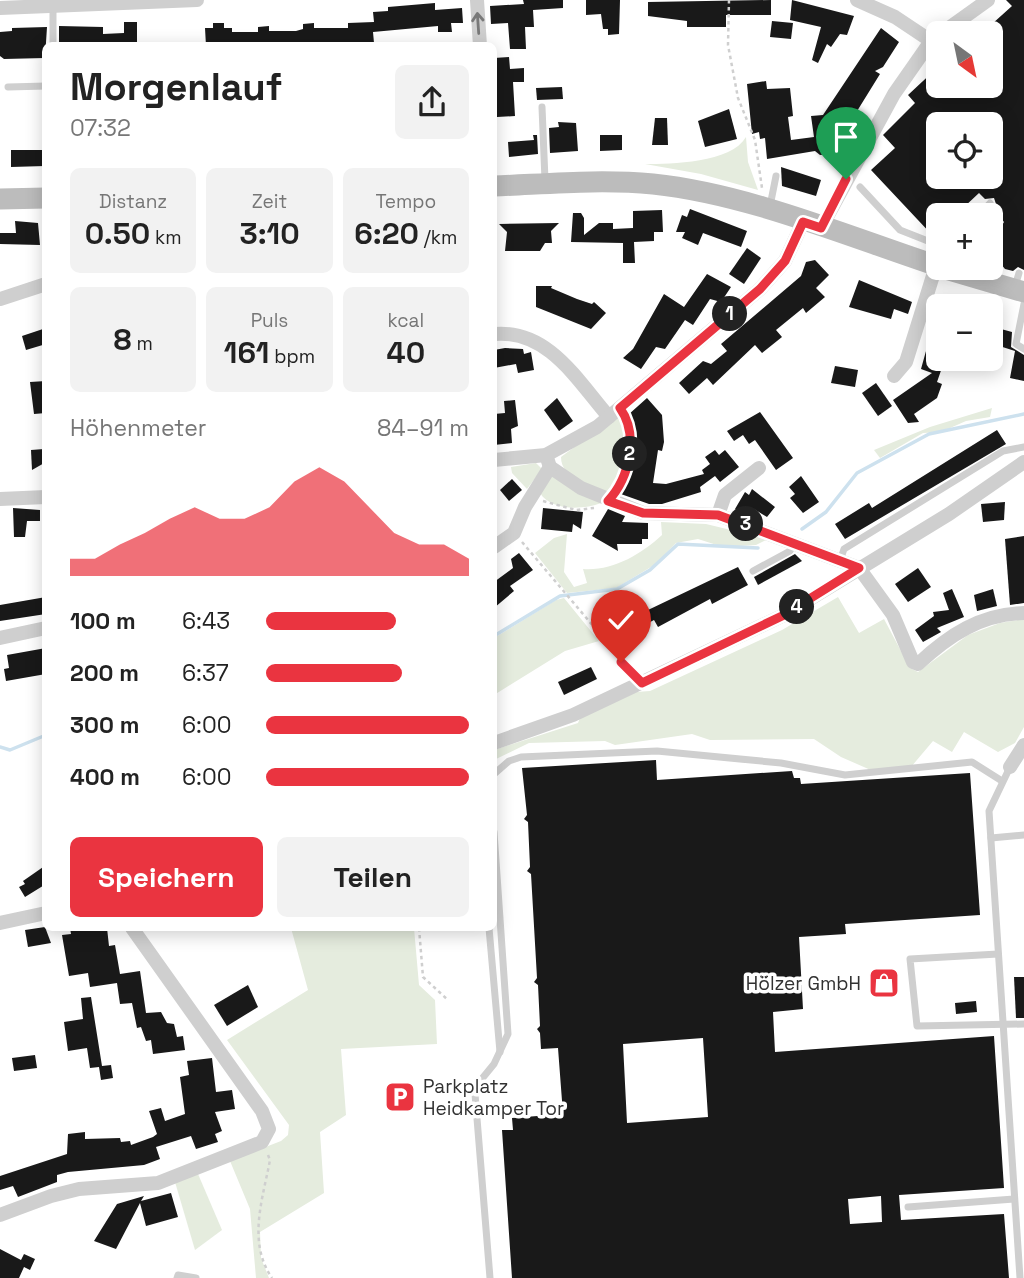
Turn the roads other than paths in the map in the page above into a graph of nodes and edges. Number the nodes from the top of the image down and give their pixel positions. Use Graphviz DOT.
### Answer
graph roads {
  1 [pos="197,0"];
  2 [pos="477,0"];
  3 [pos="857,0"];
  4 [pos="988,0"];
  5 [pos="53,6"];
  6 [pos="0,8"];
  7 [pos="959,21"];
  8 [pos="926,32"];
  9 [pos="53,42"];
  10 [pos="480,42"];
  11 [pos="926,52"];
  12 [pos="42,86"];
  13 [pos="8,87"];
  14 [pos="542,107"];
  15 [pos="776,176"];
  16 [pos="545,184"];
  17 [pos="497,186"];
  18 [pos="860,187"];
  19 [pos="42,198"];
  20 [pos="0,199"];
  21 [pos="767,209"];
  22 [pos="812,225"];
  23 [pos="926,251"];
  24 [pos="926,258"];
  25 [pos="932,280"];
  26 [pos="992,280"];
  27 [pos="42,285"];
  28 [pos="1020,290"];
  29 [pos="0,299"];
  30 [pos="497,334"];
  31 [pos="1024,349"];
  32 [pos="894,376"];
  33 [pos="614,412"];
  34 [pos="1024,447"];
  35 [pos="497,460"];
  36 [pos="548,461"];
  37 [pos="1024,462"];
  38 [pos="759,468"];
  39 [pos="42,497"];
  40 [pos="0,499"];
  41 [pos="718,515"];
  42 [pos="794,543"];
  43 [pos="497,545"];
  44 [pos="840,561"];
  45 [pos="859,568"];
  46 [pos="753,571"];
  47 [pos="1024,613"];
  48 [pos="42,629"];
  49 [pos="0,638"];
  50 [pos="497,742"];
  51 [pos="1024,745"];
  52 [pos="1010,767"];
  53 [pos="497,770"];
  54 [pos="1002,781"];
  55 [pos="1024,835"];
  56 [pos="991,838"];
  57 [pos="497,875"];
  58 [pos="42,914"];
  59 [pos="0,923"];
  60 [pos="134,931"];
  61 [pos="489,931"];
  62 [pos="998,954"];
  63 [pos="1024,1024"];
  64 [pos="1002,1025"];
  65 [pos="500,1052"];
  66 [pos="1014,1199"];
  67 [pos="908,1208"];
  68 [pos="0,1215"];
  69 [pos="177,1278"];
  70 [pos="196,1278"];
  71 [pos="490,1278"];
  72 [pos="1020,1278"];
  1 -- 5 [label="street"];
  10 -- 2 [label="street, one-way"];
  3 -- 8 [label="street"];
  4 -- 7 [label="street"];
  5 -- 6 [label="street"];
  5 -- 9 [label="lane"];
  11 -- 22 [label="street"];
  12 -- 13 [label="lane"];
  14 -- 16 [label="lane"];
  15 -- 21 [label="lane"];
  16 -- 17 [label="street"];
  16 -- 21 [label="street"];
  18 -- 23 [label="lane"];
  19 -- 20 [label="street"];
  21 -- 22 [label="street"];
  22 -- 24 [label="street"];
  22 -- 33 [label="street"];
  25 -- 32 [label="street"];
  26 -- 28 [label="street"];
  27 -- 29 [label="street"];
  28 -- 31 [label="lane"];
  30 -- 33 [label="street"];
  33 -- 36 [label="street"];
  34 -- 44 [label="lane"];
  35 -- 36 [label="street"];
  36 -- 41 [label="street"];
  36 -- 43 [label="street"];
  37 -- 45 [label="street"];
  38 -- 41 [label="street"];
  39 -- 40 [label="street"];
  41 -- 42 [label="street"];
  42 -- 44 [label="street"];
  42 -- 46 [label="lane"];
  44 -- 45 [label="street"];
  45 -- 47 [label="street"];
  45 -- 50 [label="street"];
  48 -- 49 [label="street"];
  51 -- 52 [label="street"];
  52 -- 54 [label="lane"];
  53 -- 54 [label="lane"];
  54 -- 56 [label="lane"];
  55 -- 56 [label="lane"];
  56 -- 62 [label="lane"];
  57 -- 65 [label="lane"];
  58 -- 59 [label="street"];
  60 -- 68 [label="street"];
  61 -- 65 [label="lane"];
  62 -- 64 [label="lane"];
  62 -- 64 [label="lane"];
  63 -- 64 [label="lane"];
  64 -- 66 [label="lane"];
  65 -- 71 [label="lane"];
  66 -- 67 [label="lane"];
  66 -- 72 [label="lane"];
  69 -- 70 [label="lane"];
}
